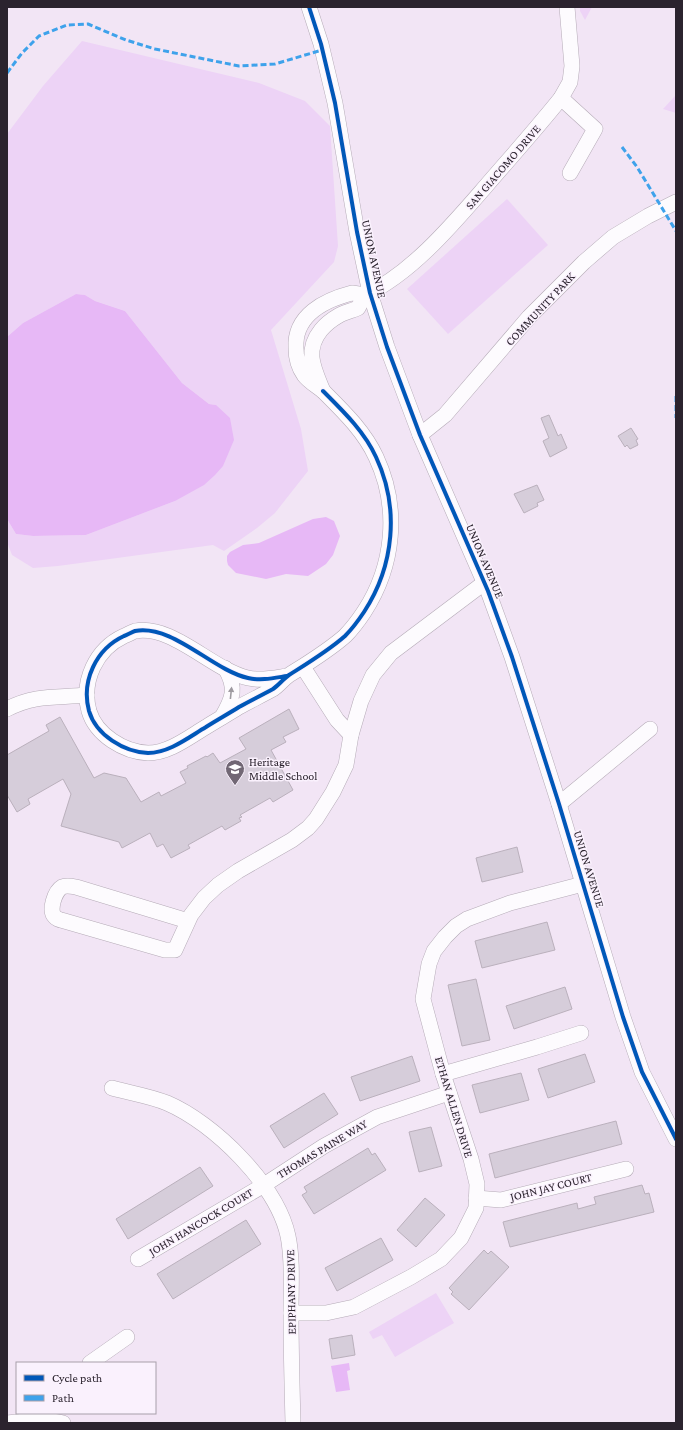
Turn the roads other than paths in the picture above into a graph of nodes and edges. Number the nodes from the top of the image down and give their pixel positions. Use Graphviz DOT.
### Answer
graph roads {
  1 [pos="309,7"];
  2 [pos="567,7"];
  3 [pos="561,98"];
  4 [pos="570,172"];
  5 [pos="676,202"];
  6 [pos="367,294"];
  7 [pos="420,435"];
  8 [pos="484,584"];
  9 [pos="303,667"];
  10 [pos="225,668"];
  11 [pos="286,676"];
  12 [pos="87,695"];
  13 [pos="7,709"];
  14 [pos="222,717"];
  15 [pos="650,729"];
  16 [pos="351,734"];
  17 [pos="559,804"];
  18 [pos="583,884"];
  19 [pos="188,921"];
  20 [pos="581,1033"];
  21 [pos="443,1074"];
  22 [pos="112,1088"];
  23 [pos="449,1093"];
  24 [pos="676,1139"];
  25 [pos="626,1169"];
  26 [pos="264,1185"];
  27 [pos="476,1198"];
  28 [pos="138,1260"];
  29 [pos="291,1313"];
  30 [pos="127,1337"];
  31 [pos="91,1362"];
  32 [pos="59,1419"];
  33 [pos="8,1423"];
  34 [pos="293,1423"];
  1 -- 6 [label="street, UNION AVENUE"];
  2 -- 3 [label="street, SAN GIACOMO DRIVE"];
  3 -- 4 [label="street"];
  3 -- 6 [label="street, SAN GIACOMO DRIVE"];
  5 -- 7 [label="street, COMMUNITY PARK"];
  6 -- 7 [label="street, UNION AVENUE"];
  6 -- 9 [label="street"];
  7 -- 8 [label="street, UNION AVENUE"];
  8 -- 16 [label="street"];
  8 -- 17 [label="street, UNION AVENUE"];
  9 -- 11 [label="street"];
  9 -- 16 [label="street"];
  10 -- 11 [label="street"];
  10 -- 12 [label="street"];
  14 -- 10 [label="street, one-way"];
  11 -- 14 [label="street"];
  12 -- 13 [label="street"];
  12 -- 14 [label="street"];
  15 -- 17 [label="street"];
  16 -- 19 [label="street"];
  17 -- 18 [label="street, UNION AVENUE"];
  18 -- 21 [label="street, ETHAN ALLEN DRIVE"];
  18 -- 24 [label="street, UNION AVENUE"];
  19 -- 19 [label="street"];
  20 -- 21 [label="street"];
  21 -- 23 [label="street, ETHAN ALLEN DRIVE"];
  22 -- 26 [label="street, EPIPHANY DRIVE"];
  23 -- 26 [label="street, THOMAS PAINE WAY"];
  23 -- 27 [label="street, ETHAN ALLEN DRIVE"];
  25 -- 27 [label="street, JOHN JAY COURT"];
  26 -- 28 [label="street, JOHN HANCOCK COURT"];
  26 -- 29 [label="street, EPIPHANY DRIVE"];
  27 -- 29 [label="street, ETHAN ALLEN DRIVE"];
  29 -- 34 [label="street, EPIPHANY DRIVE"];
  30 -- 31 [label="street"];
  32 -- 33 [label="street"];
}
